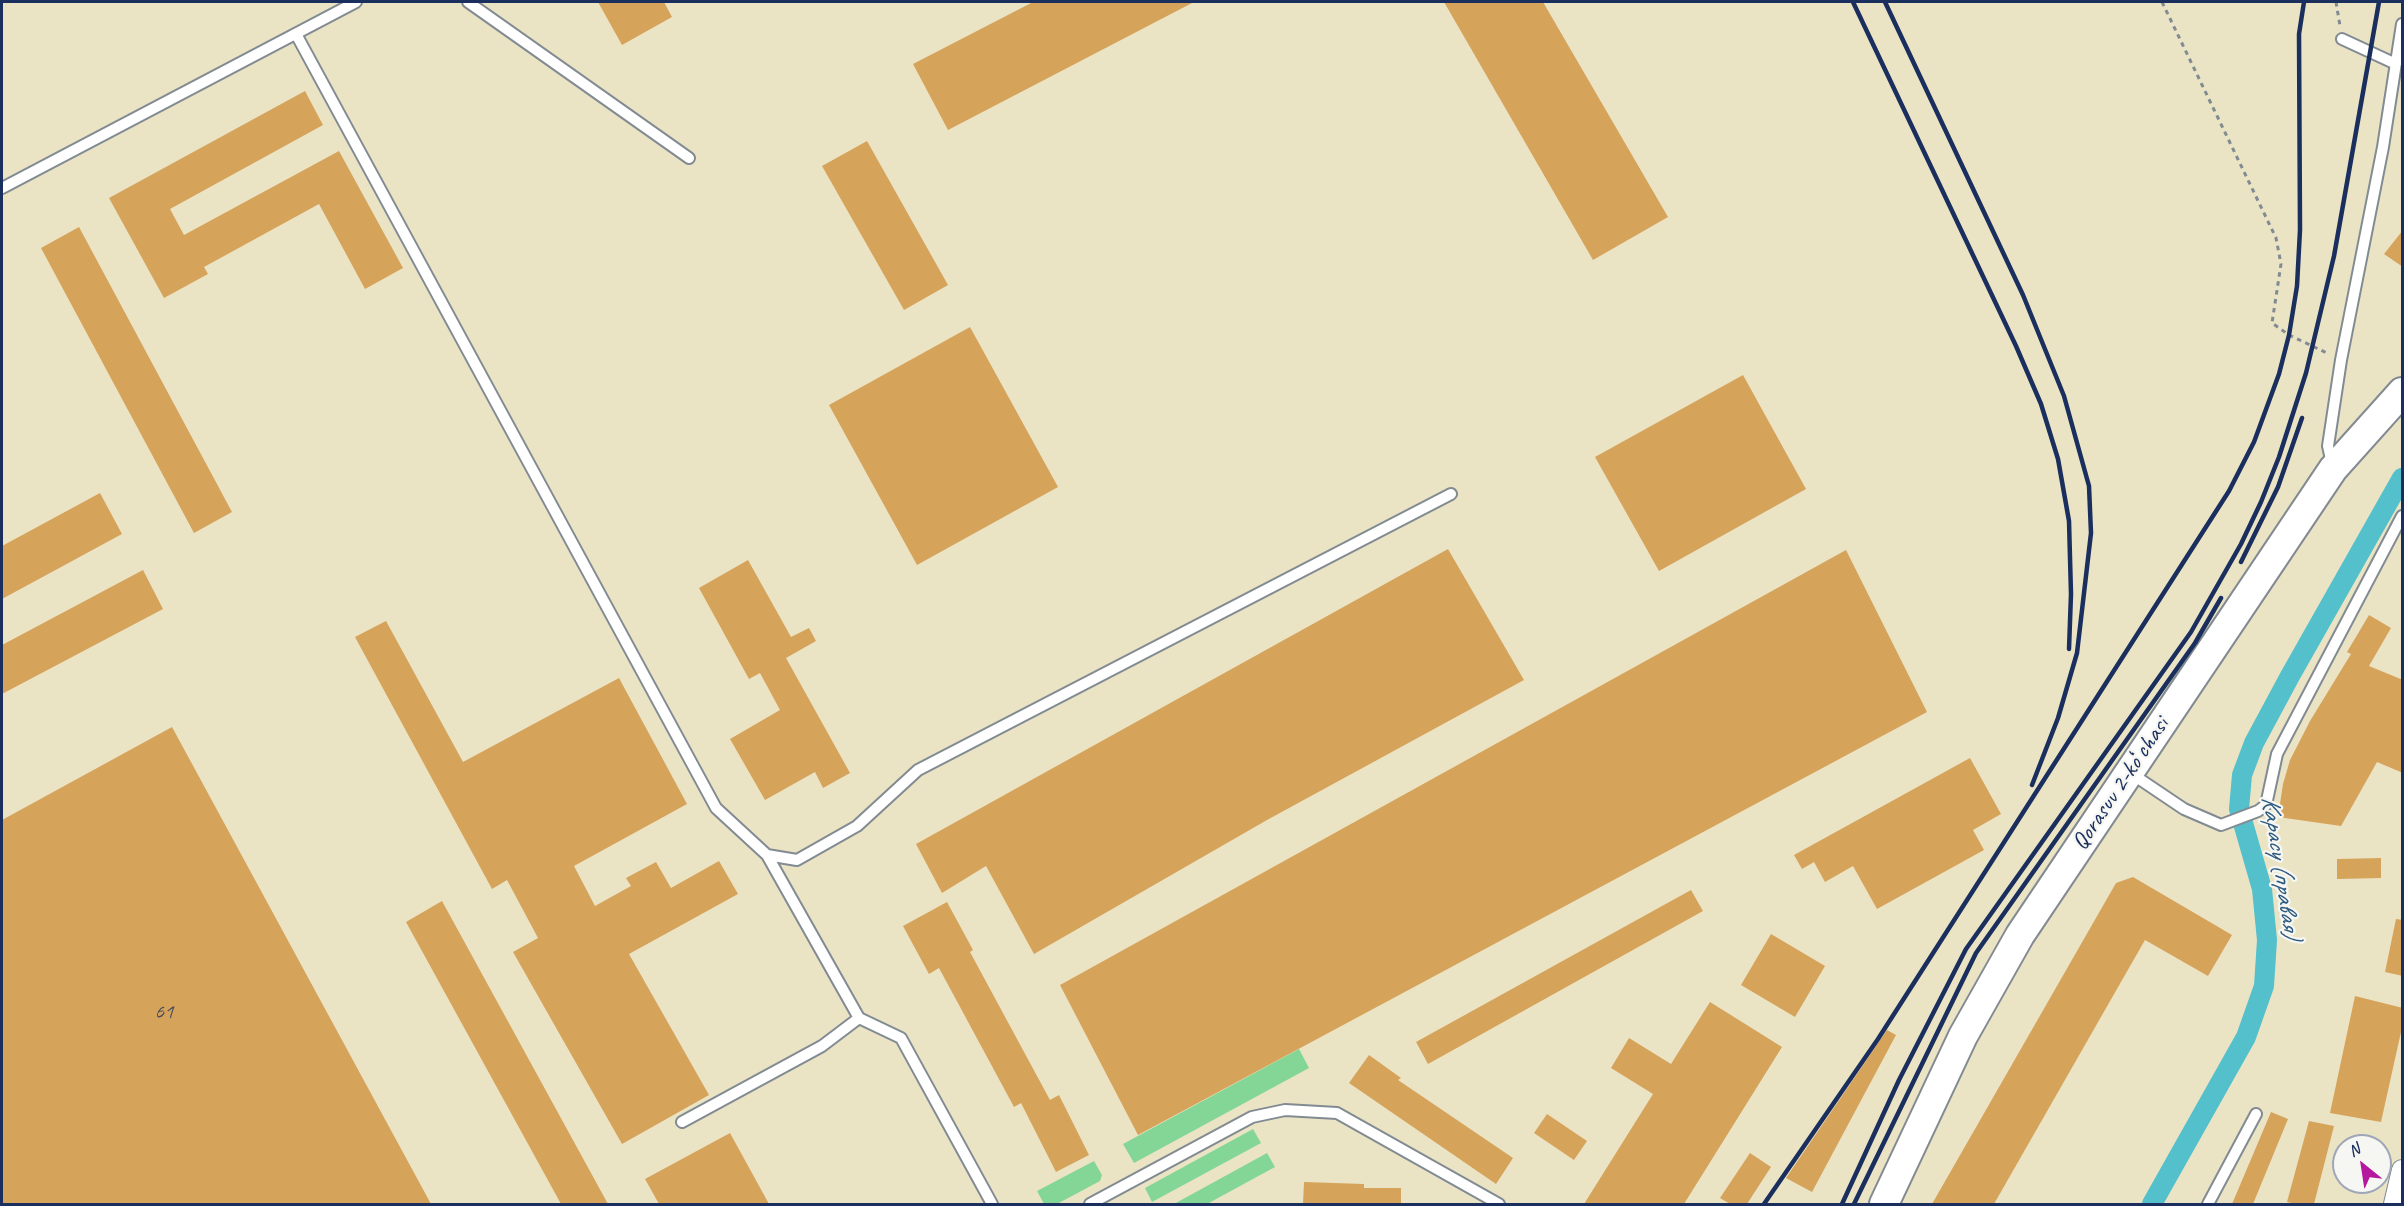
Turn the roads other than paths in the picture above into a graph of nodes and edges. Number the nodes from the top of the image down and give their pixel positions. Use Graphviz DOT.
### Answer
graph roads {
  1 [pos="356,2"];
  2 [pos="468,2"];
  3 [pos="2403,24"];
  4 [pos="296,34"];
  5 [pos="2342,39"];
  6 [pos="2396,64"];
  7 [pos="689,158"];
  8 [pos="2,188"];
  9 [pos="2403,393"];
  10 [pos="2333,468"];
  11 [pos="1451,494"];
  12 [pos="2403,516"];
  13 [pos="2129,772"];
  14 [pos="767,855"];
  15 [pos="860,1018"];
  16 [pos="2256,1114"];
  17 [pos="682,1122"];
  18 [pos="2403,1170"];
  19 [pos="992,1204"];
  20 [pos="1090,1204"];
  21 [pos="1498,1204"];
  22 [pos="1884,1204"];
  23 [pos="2208,1204"];
  24 [pos="2394,1204"];
  1 -- 4 [label="lane"];
  2 -- 7 [label="lane"];
  3 -- 6 [label="lane"];
  4 -- 8 [label="lane"];
  4 -- 14 [label="lane"];
  5 -- 6 [label="lane"];
  6 -- 10 [label="lane"];
  9 -- 10 [label="street, Qorasuv 2-koʻchasi"];
  10 -- 13 [label="street, Qorasuv 2-koʻchasi"];
  11 -- 14 [label="lane"];
  12 -- 13 [label="lane"];
  13 -- 22 [label="street, Qorasuv 2-koʻchasi"];
  14 -- 15 [label="lane"];
  15 -- 17 [label="lane"];
  15 -- 19 [label="lane"];
  16 -- 23 [label="lane"];
  18 -- 24 [label="street"];
  20 -- 21 [label="lane"];
}
